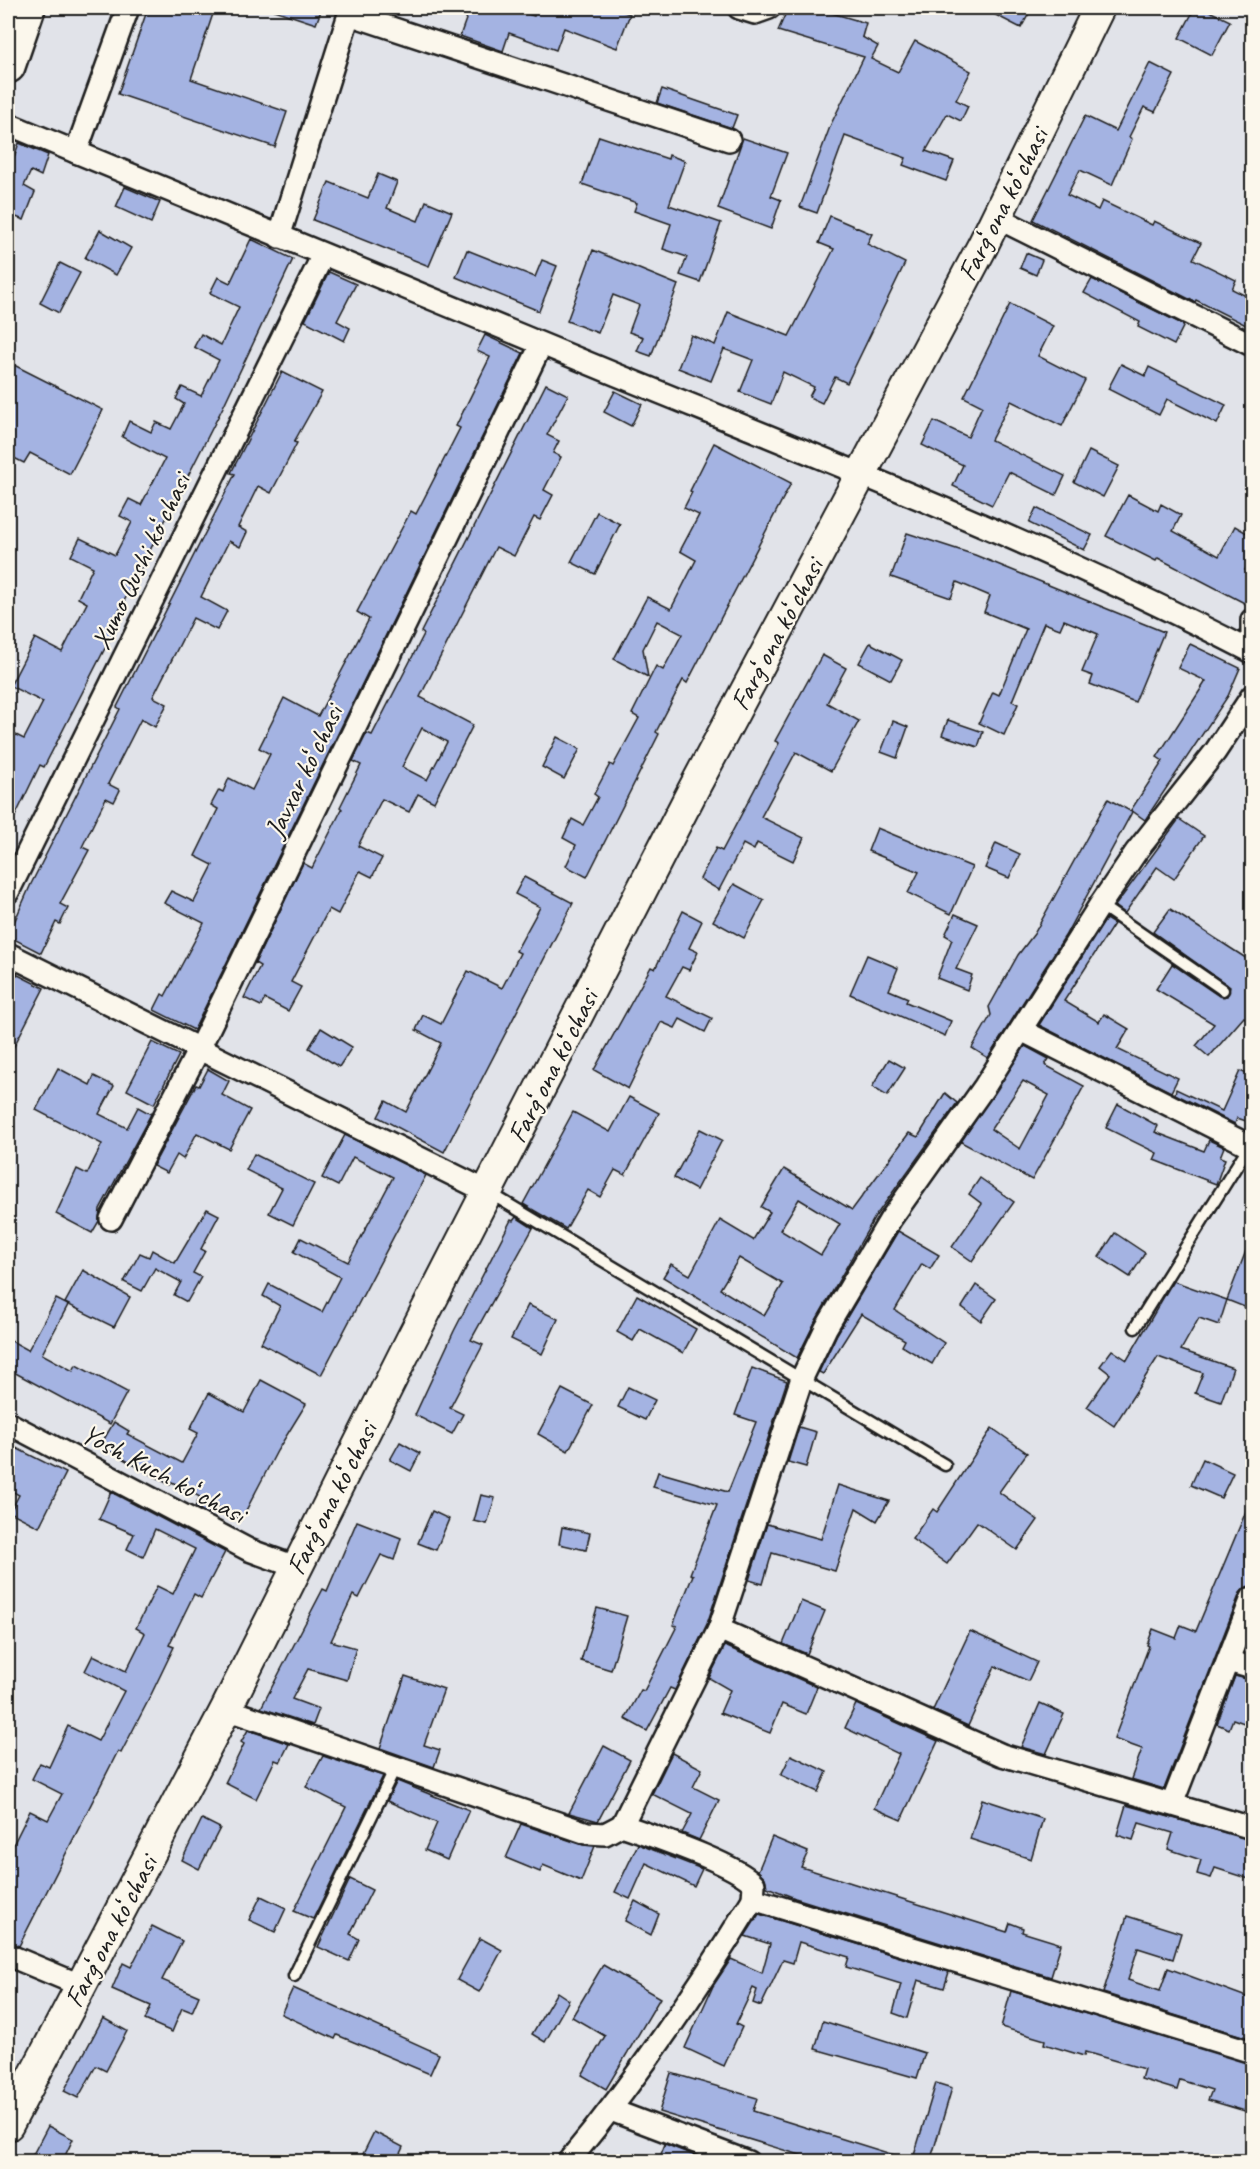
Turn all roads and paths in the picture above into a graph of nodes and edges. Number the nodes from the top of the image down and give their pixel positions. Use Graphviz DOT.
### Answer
graph roads {
  1 [pos="28,8"];
  2 [pos="128,8"];
  3 [pos="739,8"];
  4 [pos="769,8"];
  5 [pos="1099,8"];
  6 [pos="350,11"];
  7 [pos="8,66"];
  8 [pos="8,124"];
  9 [pos="729,140"];
  10 [pos="76,153"];
  11 [pos="996,217"];
  12 [pos="279,237"];
  13 [pos="323,255"];
  14 [pos="541,345"];
  15 [pos="1252,345"];
  16 [pos="861,474"];
  17 [pos="1252,620"];
  18 [pos="1252,638"];
  19 [pos="1252,652"];
  20 [pos="1252,696"];
  21 [pos="8,892"];
  22 [pos="1100,905"];
  23 [pos="8,954"];
  24 [pos="1223,990"];
  25 [pos="1021,1030"];
  26 [pos="199,1049"];
  27 [pos="1251,1146"];
  28 [pos="488,1192"];
  29 [pos="111,1219"];
  30 [pos="1135,1328"];
  31 [pos="802,1378"];
  32 [pos="8,1423"];
  33 [pos="945,1465"];
  34 [pos="296,1567"];
  35 [pos="1252,1598"];
  36 [pos="719,1629"];
  37 [pos="1228,1661"];
  38 [pos="1252,1668"];
  39 [pos="226,1709"];
  40 [pos="395,1768"];
  41 [pos="1172,1804"];
  42 [pos="622,1824"];
  43 [pos="1252,1828"];
  44 [pos="753,1899"];
  45 [pos="8,1955"];
  46 [pos="294,1976"];
  47 [pos="82,1986"];
  48 [pos="1252,2052"];
  49 [pos="611,2110"];
  50 [pos="8,2125"];
  51 [pos="568,2162"];
  52 [pos="748,2162"];
  1 -- 7 [label="main road"];
  2 -- 10 [label="street"];
  3 -- 4 [label="street"];
  5 -- 11 [label="street, Fargʻona koʻchasi"];
  6 -- 9 [label="street"];
  6 -- 12 [label="street"];
  8 -- 10 [label="street"];
  10 -- 12 [label="street"];
  11 -- 15 [label="street"];
  11 -- 16 [label="street, Fargʻona koʻchasi"];
  12 -- 13 [label="street"];
  13 -- 14 [label="street"];
  13 -- 21 [label="street, Xumo Qushi koʻchasi"];
  14 -- 16 [label="street"];
  14 -- 26 [label="street, Javxar koʻchasi"];
  16 -- 19 [label="street"];
  16 -- 28 [label="street, Fargʻona koʻchasi"];
  17 -- 18 [label="street"];
  20 -- 22 [label="street"];
  22 -- 24 [label="lane"];
  22 -- 25 [label="street"];
  23 -- 26 [label="street"];
  25 -- 27 [label="street"];
  25 -- 31 [label="street"];
  26 -- 28 [label="street"];
  26 -- 29 [label="street, Javxar koʻchasi"];
  27 -- 30 [label="lane"];
  28 -- 31 [label="lane"];
  28 -- 34 [label="street, Fargʻona koʻchasi"];
  31 -- 33 [label="lane"];
  31 -- 36 [label="street"];
  32 -- 34 [label="street, Yosh Kuch koʻchasi"];
  34 -- 39 [label="street, Fargʻona koʻchasi"];
  35 -- 37 [label="street"];
  36 -- 41 [label="street"];
  36 -- 42 [label="street"];
  37 -- 38 [label="street"];
  37 -- 41 [label="street"];
  39 -- 40 [label="street"];
  39 -- 47 [label="street, Fargʻona koʻchasi"];
  40 -- 42 [label="street"];
  40 -- 46 [label="lane"];
  41 -- 43 [label="street"];
  42 -- 44 [label="street"];
  44 -- 48 [label="street"];
  44 -- 49 [label="street"];
  45 -- 47 [label="street"];
  47 -- 50 [label="street, Fargʻona koʻchasi"];
  49 -- 51 [label="street"];
  49 -- 52 [label="street"];
}
